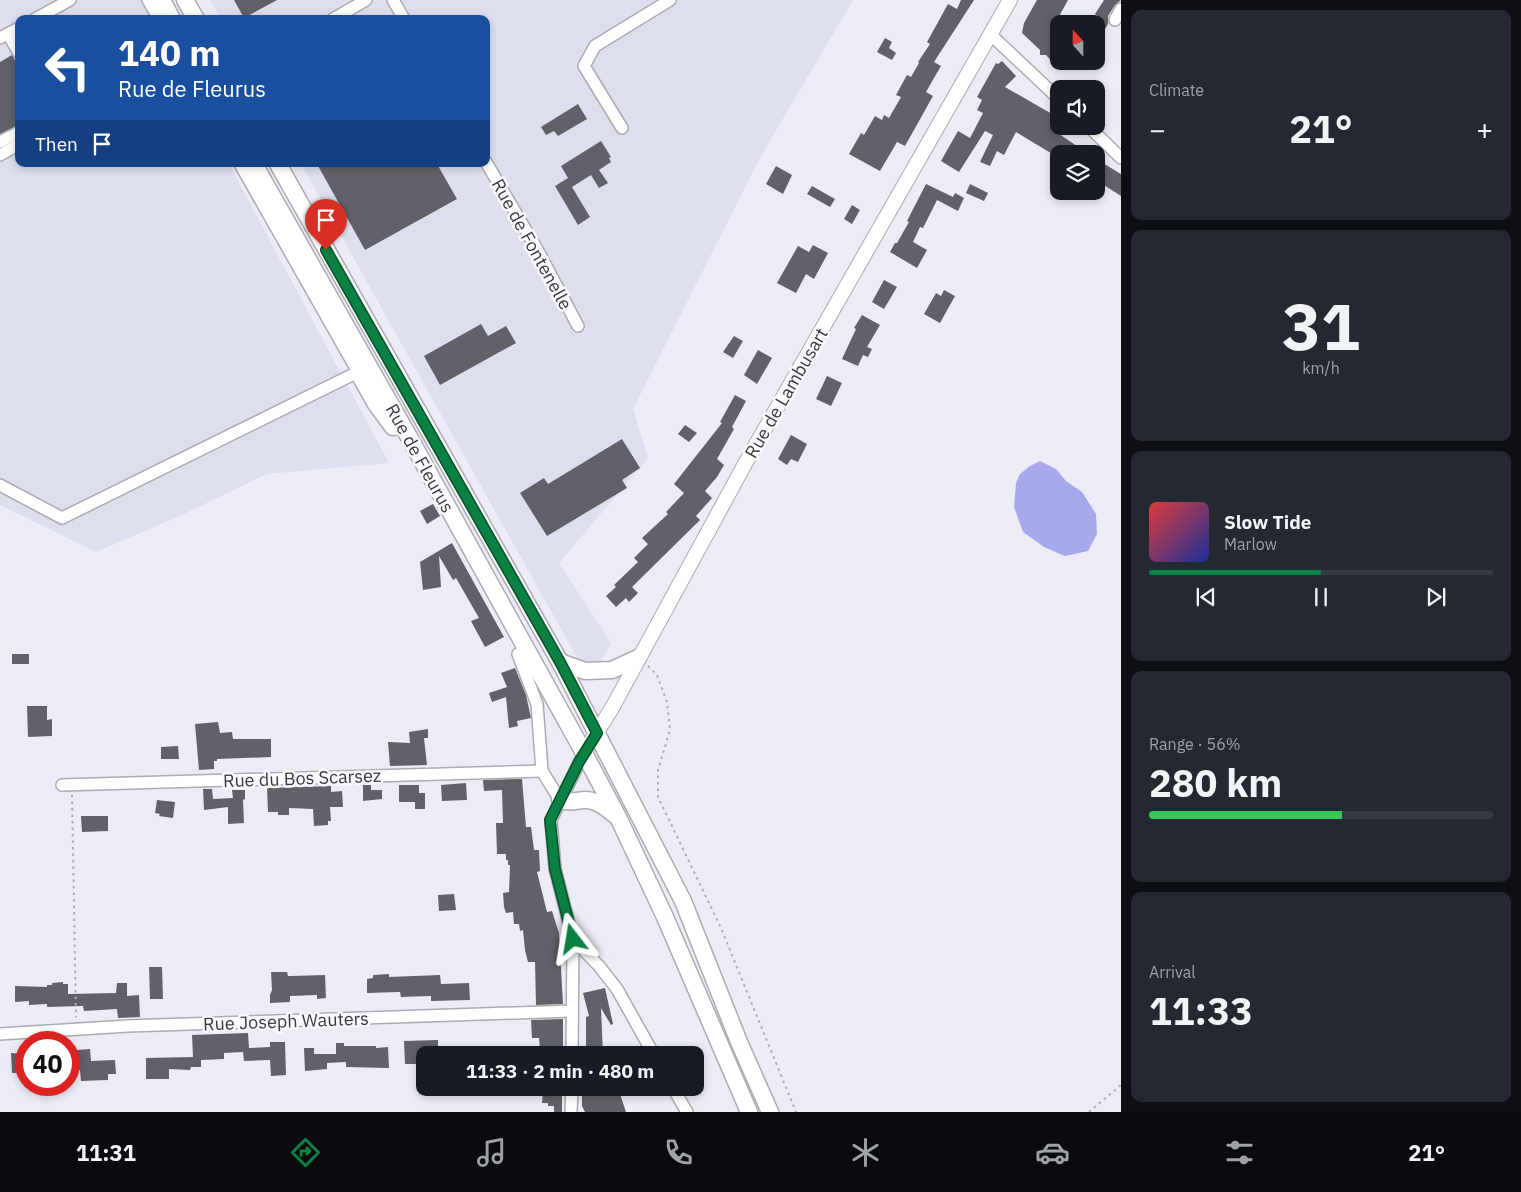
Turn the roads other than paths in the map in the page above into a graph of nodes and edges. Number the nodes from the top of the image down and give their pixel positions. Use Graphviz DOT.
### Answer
graph roads {
  1 [pos="70,0"];
  2 [pos="148,0"];
  3 [pos="162,0"];
  4 [pos="185,0"];
  5 [pos="366,0"];
  6 [pos="393,0"];
  7 [pos="670,0"];
  8 [pos="1010,0"];
  9 [pos="42,15"];
  10 [pos="157,15"];
  11 [pos="170,15"];
  12 [pos="194,15"];
  13 [pos="339,15"];
  14 [pos="402,15"];
  15 [pos="990,34"];
  16 [pos="4,36"];
  17 [pos="15,48"];
  18 [pos="1050,91"];
  19 [pos="622,128"];
  20 [pos="15,134"];
  21 [pos="1097,135"];
  22 [pos="0,142"];
  23 [pos="15,146"];
  24 [pos="0,155"];
  25 [pos="1121,158"];
  26 [pos="242,167"];
  27 [pos="256,167"];
  28 [pos="280,167"];
  29 [pos="489,167"];
  30 [pos="578,326"];
  31 [pos="358,372"];
  32 [pos="409,438"];
  33 [pos="0,485"];
  34 [pos="518,654"];
  35 [pos="638,658"];
  36 [pos="560,662"];
  37 [pos="597,733"];
  38 [pos="584,753"];
  39 [pos="542,770"];
  40 [pos="67,785"];
  41 [pos="560,800"];
  42 [pos="618,817"];
  43 [pos="573,939"];
  44 [pos="572,1012"];
  45 [pos="0,1034"];
  46 [pos="572,1046"];
  47 [pos="649,1046"];
  48 [pos="572,1096"];
  49 [pos="678,1096"];
  50 [pos="571,1112"];
  51 [pos="687,1112"];
  52 [pos="749,1112"];
  53 [pos="770,1112"];
  1 -- 9 [label="street"];
  2 -- 10 [label="street"];
  3 -- 11 [label="highway"];
  4 -- 12 [label="highway"];
  5 -- 13 [label="street"];
  6 -- 14 [label="street"];
  7 -- 19 [label="street"];
  8 -- 15 [label="main road, Rue de Lambusart"];
  15 -- 18 [label="street"];
  15 -- 35 [label="main road, Rue de Lambusart"];
  16 -- 17 [label="street"];
  20 -- 22 [label="street"];
  21 -- 25 [label="street"];
  23 -- 24 [label="street"];
  26 -- 31 [label="street"];
  27 -- 32 [label="highway, Rue de Fleurus"];
  28 -- 36 [label="highway, Rue de Fleurus"];
  29 -- 30 [label="street, Rue de Fontenelle"];
  31 -- 32 [label="highway"];
  31 -- 33 [label="street"];
  32 -- 38 [label="highway, Rue de Fleurus"];
  34 -- 39 [label="street"];
  35 -- 36 [label="highway"];
  35 -- 37 [label="main road, Rue de Lambusart"];
  36 -- 37 [label="highway, Rue de Fleurus"];
  37 -- 38 [label="main road, Rue de Lambusart"];
  37 -- 53 [label="highway, Rue de Fleurus"];
  38 -- 41 [label="street"];
  38 -- 42 [label="highway, Rue de Fleurus"];
  39 -- 40 [label="street, Rue du Bos Scarsez"];
  39 -- 41 [label="street"];
  41 -- 42 [label="highway"];
  41 -- 43 [label="street"];
  42 -- 52 [label="highway, Rue de Fleurus"];
  43 -- 44 [label="street"];
  43 -- 47 [label="street"];
  44 -- 45 [label="street, Rue Joseph Wauters"];
  44 -- 46 [label="street"];
  48 -- 50 [label="street"];
  49 -- 51 [label="street"];
}
